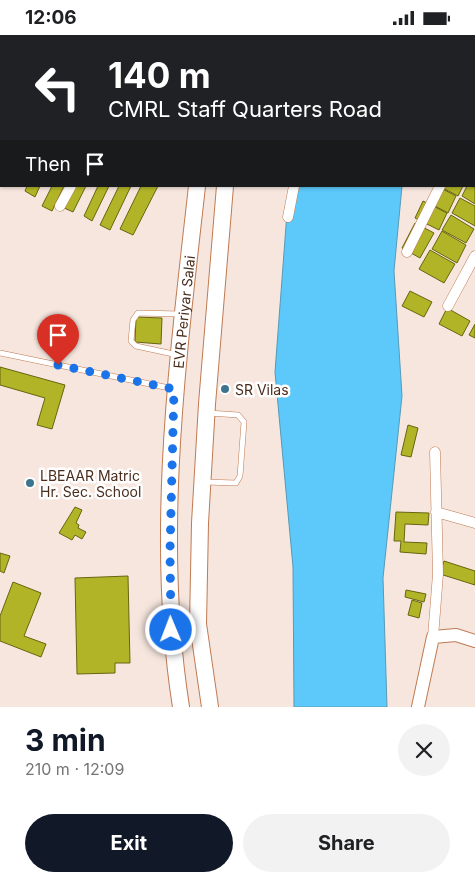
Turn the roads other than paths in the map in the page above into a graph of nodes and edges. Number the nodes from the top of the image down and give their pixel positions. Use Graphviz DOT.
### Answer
graph roads {
  1 [pos="70,187"];
  2 [pos="197,187"];
  3 [pos="225,187"];
  4 [pos="294,187"];
  5 [pos="440,187"];
  6 [pos="60,206"];
  7 [pos="288,217"];
  8 [pos="407,252"];
  9 [pos="475,256"];
  10 [pos="448,306"];
  11 [pos="183,314"];
  12 [pos="0,353"];
  13 [pos="178,355"];
  14 [pos="174,389"];
  15 [pos="206,413"];
  16 [pos="435,452"];
  17 [pos="202,482"];
  18 [pos="436,512"];
  19 [pos="475,523"];
  20 [pos="434,637"];
  21 [pos="475,641"];
  22 [pos="181,707"];
  23 [pos="210,707"];
  24 [pos="418,707"];
  1 -- 6 [label="street"];
  2 -- 11 [label="main road, EVR Periyar Salai"];
  3 -- 15 [label="main road"];
  4 -- 7 [label="street"];
  5 -- 8 [label="street"];
  9 -- 10 [label="street"];
  11 -- 13 [label="main road, EVR Periyar Salai"];
  11 -- 13 [label="lane"];
  12 -- 14 [label="lane"];
  13 -- 14 [label="main road, EVR Periyar Salai"];
  14 -- 22 [label="main road, EVR Periyar Salai"];
  15 -- 17 [label="main road"];
  15 -- 17 [label="lane"];
  16 -- 18 [label="street"];
  17 -- 23 [label="main road"];
  18 -- 19 [label="street"];
  18 -- 20 [label="street"];
  20 -- 21 [label="street"];
  20 -- 24 [label="street"];
}
